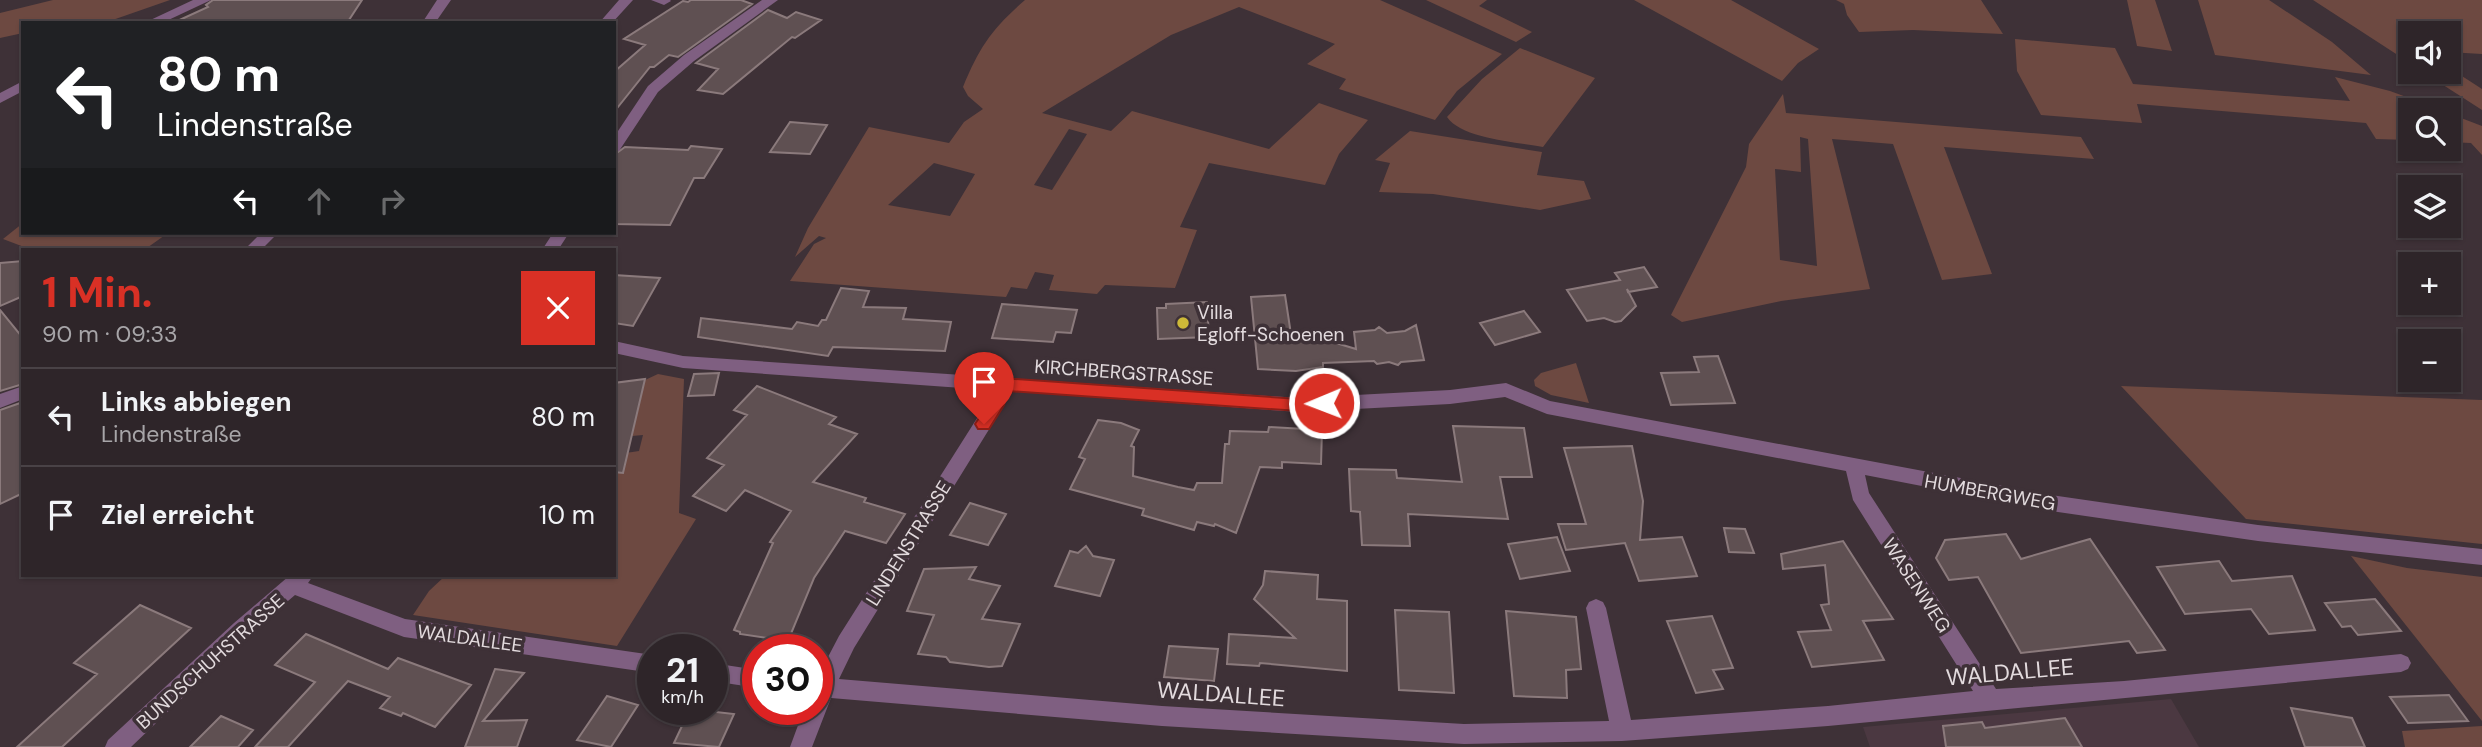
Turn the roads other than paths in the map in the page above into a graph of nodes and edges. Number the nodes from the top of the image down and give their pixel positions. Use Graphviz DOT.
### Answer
graph roads {
  1 [pos="204,0"];
  2 [pos="444,0"];
  3 [pos="626,0"];
  4 [pos="658,0"];
  5 [pos="771,0"];
  6 [pos="664,1"];
  7 [pos="155,21"];
  8 [pos="429,21"];
  9 [pos="607,21"];
  10 [pos="21,86"];
  11 [pos="0,99"];
  12 [pos="616,145"];
  13 [pos="268,235"];
  14 [pos="254,248"];
  15 [pos="616,347"];
  16 [pos="1001,384"];
  17 [pos="1506,390"];
  18 [pos="21,393"];
  19 [pos="0,401"];
  20 [pos="1854,467"];
  21 [pos="2482,557"];
  22 [pos="298,581"];
  23 [pos="1596,608"];
  24 [pos="637,662"];
  25 [pos="2401,663"];
  26 [pos="833,668"];
  27 [pos="833,698"];
  28 [pos="1990,699"];
  29 [pos="808,725"];
  30 [pos="1622,731"];
  31 [pos="116,747"];
  32 [pos="801,747"];
  1 -- 7 [label="street"];
  2 -- 8 [label="street"];
  3 -- 9 [label="street"];
  4 -- 6 [label="street"];
  5 -- 12 [label="street"];
  10 -- 11 [label="street"];
  13 -- 14 [label="street"];
  15 -- 16 [label="street, KIRCHBERGSTRASSE"];
  16 -- 17 [label="street, KIRCHBERGSTRASSE"];
  16 -- 26 [label="street, LINDENSTRASSE"];
  17 -- 20 [label="street, HUMBERGWEG"];
  18 -- 19 [label="street"];
  20 -- 21 [label="street, HUMBERGWEG"];
  20 -- 28 [label="street, WASENWEG"];
  22 -- 24 [label="street, WALDALLEE"];
  22 -- 31 [label="street, BUNDSCHUHSTRASSE"];
  23 -- 30 [label="street"];
  25 -- 28 [label="street, WALDALLEE"];
  27 -- 30 [label="street, WALDALLEE"];
  28 -- 30 [label="street, WALDALLEE"];
  29 -- 32 [label="street, LINDENSTRASSE"];
}
